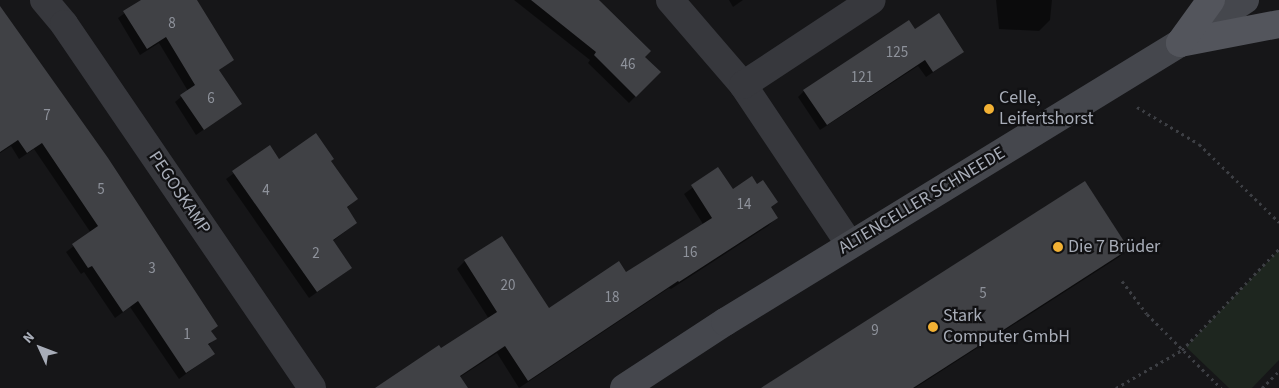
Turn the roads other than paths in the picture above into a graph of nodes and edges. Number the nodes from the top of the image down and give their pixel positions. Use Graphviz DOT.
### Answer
graph roads {
  1 [pos="44,0"];
  2 [pos="670,0"];
  3 [pos="872,0"];
  4 [pos="1211,0"];
  5 [pos="1245,0"];
  6 [pos="1279,24"];
  7 [pos="1180,43"];
  8 [pos="743,84"];
  9 [pos="850,245"];
  10 [pos="630,386"];
  11 [pos="312,388"];
  1 -- 11 [label="street, PEGOSKAMP"];
  2 -- 8 [label="street"];
  3 -- 8 [label="street"];
  4 -- 7 [label="main road"];
  5 -- 7 [label="main road, ALTENCELLER SCHNEEDE"];
  6 -- 7 [label="main road"];
  7 -- 9 [label="main road, ALTENCELLER SCHNEEDE"];
  8 -- 9 [label="street"];
  9 -- 10 [label="main road, ALTENCELLER SCHNEEDE"];
}
